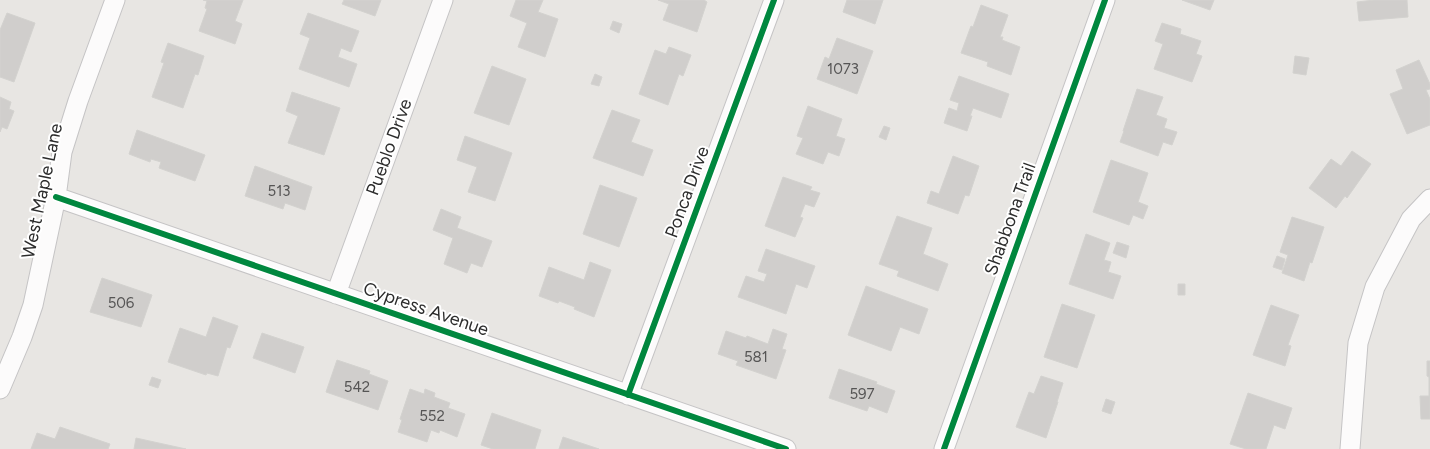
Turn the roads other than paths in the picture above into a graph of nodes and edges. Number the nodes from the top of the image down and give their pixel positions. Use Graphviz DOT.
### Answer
graph roads {
  1 [pos="115,0"];
  2 [pos="442,0"];
  3 [pos="774,0"];
  4 [pos="1105,0"];
  5 [pos="56,197"];
  6 [pos="1430,199"];
  7 [pos="336,294"];
  8 [pos="0,389"];
  9 [pos="628,395"];
  10 [pos="786,449"];
  11 [pos="944,449"];
  12 [pos="1350,449"];
  1 -- 5 [label="street, West Maple Lane"];
  2 -- 7 [label="street, Pueblo Drive"];
  3 -- 9 [label="street, Ponca Drive"];
  4 -- 11 [label="street, Shabbona Trail"];
  5 -- 7 [label="street, Cypress Avenue"];
  5 -- 8 [label="street, West Maple Lane"];
  6 -- 12 [label="street"];
  7 -- 9 [label="street, Cypress Avenue"];
  9 -- 10 [label="street, Cypress Avenue"];
}
